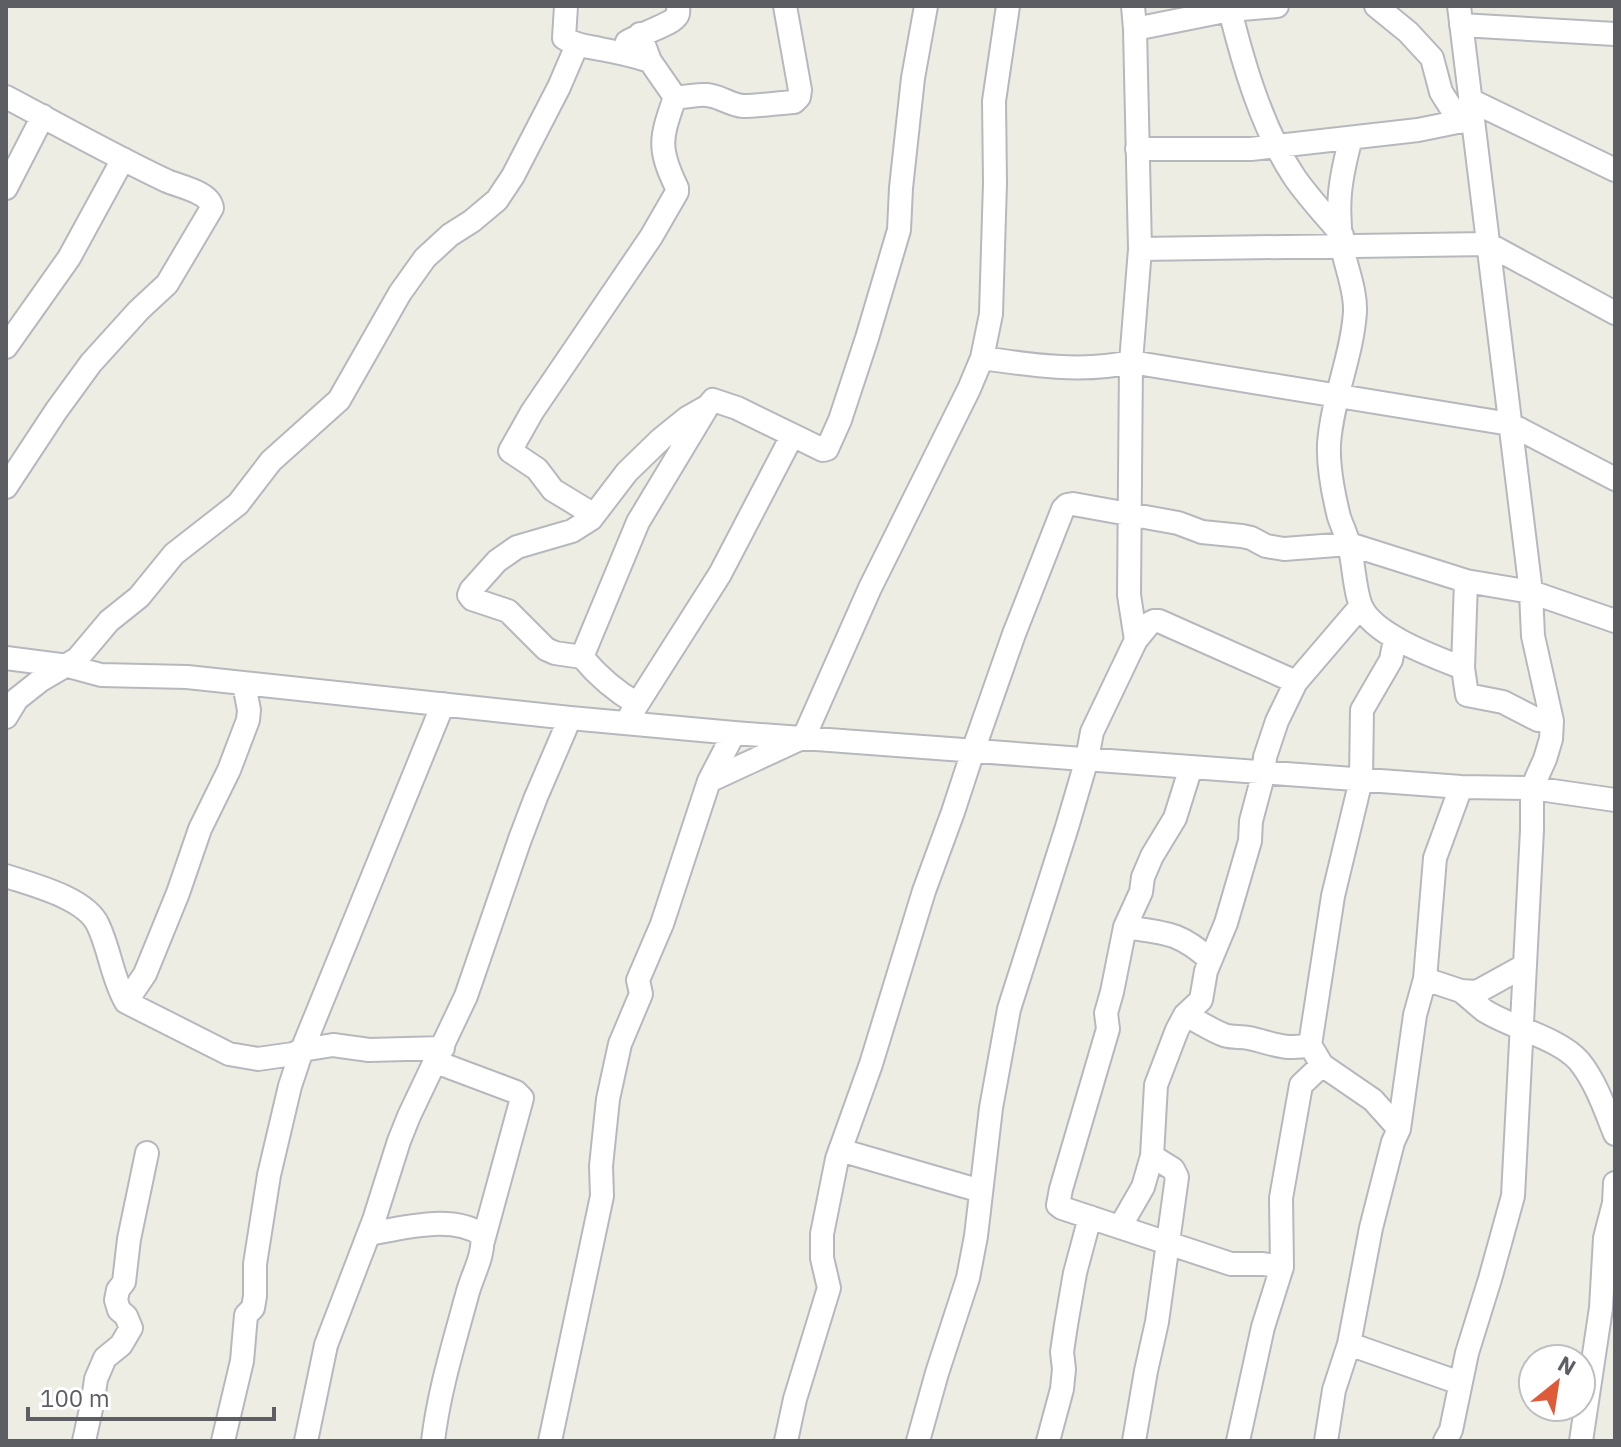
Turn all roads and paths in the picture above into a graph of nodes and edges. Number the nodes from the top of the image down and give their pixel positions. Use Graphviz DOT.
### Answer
graph roads {
  1 [pos="566,6"];
  2 [pos="678,6"];
  3 [pos="785,6"];
  4 [pos="926,6"];
  5 [pos="1008,6"];
  6 [pos="1133,6"];
  7 [pos="1277,6"];
  8 [pos="1376,6"];
  9 [pos="1230,8"];
  10 [pos="1460,15"];
  11 [pos="1135,29"];
  12 [pos="640,34"];
  13 [pos="1615,34"];
  14 [pos="577,45"];
  15 [pos="611,51"];
  16 [pos="650,61"];
  17 [pos="6,97"];
  18 [pos="675,97"];
  19 [pos="1467,114"];
  20 [pos="43,116"];
  21 [pos="1351,138"];
  22 [pos="1277,145"];
  23 [pos="1137,149"];
  24 [pos="123,159"];
  25 [pos="1615,170"];
  26 [pos="6,188"];
  27 [pos="1342,241"];
  28 [pos="1488,244"];
  29 [pos="1140,249"];
  30 [pos="1615,313"];
  31 [pos="6,347"];
  32 [pos="982,358"];
  33 [pos="1131,362"];
  34 [pos="1337,397"];
  35 [pos="708,406"];
  36 [pos="1510,424"];
  37 [pos="792,436"];
  38 [pos="1615,479"];
  39 [pos="6,487"];
  40 [pos="1130,516"];
  41 [pos="591,519"];
  42 [pos="1349,544"];
  43 [pos="1466,581"];
  44 [pos="1531,592"];
  45 [pos="1361,606"];
  46 [pos="1615,621"];
  47 [pos="1395,639"];
  48 [pos="1136,640"];
  49 [pos="582,657"];
  50 [pos="6,658"];
  51 [pos="68,666"];
  52 [pos="1463,668"];
  53 [pos="1296,682"];
  54 [pos="244,684"];
  55 [pos="443,704"];
  56 [pos="631,712"];
  57 [pos="6,717"];
  58 [pos="570,718"];
  59 [pos="1552,721"];
  60 [pos="734,733"];
  61 [pos="804,737"];
  62 [pos="973,751"];
  63 [pos="1087,759"];
  64 [pos="1191,767"];
  65 [pos="1264,772"];
  66 [pos="1361,780"];
  67 [pos="709,781"];
  68 [pos="1461,787"];
  69 [pos="1532,788"];
  70 [pos="1615,800"];
  71 [pos="6,876"];
  72 [pos="1125,927"];
  73 [pos="1210,960"];
  74 [pos="1524,966"];
  75 [pos="1425,979"];
  76 [pos="1461,991"];
  77 [pos="126,1002"];
  78 [pos="1185,1015"];
  79 [pos="1522,1029"];
  80 [pos="1310,1045"];
  81 [pos="302,1050"];
  82 [pos="439,1055"];
  83 [pos="1322,1065"];
  84 [pos="1399,1129"];
  85 [pos="1615,1134"];
  86 [pos="840,1150"];
  87 [pos="147,1153"];
  88 [pos="1152,1156"];
  89 [pos="1615,1183"];
  90 [pos="981,1191"];
  91 [pos="1090,1217"];
  92 [pos="1120,1227"];
  93 [pos="369,1234"];
  94 [pos="1610,1240"];
  95 [pos="483,1241"];
  96 [pos="1169,1243"];
  97 [pos="1282,1267"];
  98 [pos="1349,1344"];
  99 [pos="1460,1383"];
  100 [pos="84,1441"];
  101 [pos="223,1441"];
  102 [pos="306,1441"];
  103 [pos="433,1441"];
  104 [pos="550,1441"];
  105 [pos="786,1441"];
  106 [pos="918,1441"];
  107 [pos="1048,1441"];
  108 [pos="1134,1441"];
  109 [pos="1238,1441"];
  110 [pos="1326,1441"];
  111 [pos="1445,1441"];
  112 [pos="1581,1441"];
  1 -- 14 [label="street"];
  2 -- 12 [label="street"];
  3 -- 18 [label="street"];
  4 -- 37 [label="street"];
  5 -- 32 [label="street"];
  6 -- 11 [label="street"];
  7 -- 9 [label="street"];
  8 -- 19 [label="street"];
  9 -- 11 [label="street"];
  9 -- 22 [label="street"];
  10 -- 13 [label="street"];
  10 -- 19 [label="street"];
  11 -- 23 [label="street"];
  12 -- 15 [label="street"];
  12 -- 16 [label="street"];
  14 -- 15 [label="street"];
  14 -- 51 [label="street"];
  15 -- 16 [label="street"];
  16 -- 18 [label="street"];
  17 -- 20 [label="street"];
  18 -- 41 [label="street"];
  19 -- 21 [label="street"];
  19 -- 25 [label="street"];
  19 -- 28 [label="street"];
  20 -- 24 [label="street"];
  20 -- 26 [label="street"];
  21 -- 22 [label="street"];
  21 -- 27 [label="street"];
  22 -- 23 [label="street"];
  22 -- 27 [label="street"];
  23 -- 29 [label="street"];
  24 -- 31 [label="street"];
  24 -- 39 [label="street"];
  27 -- 28 [label="street"];
  27 -- 29 [label="street"];
  27 -- 34 [label="street"];
  28 -- 30 [label="street"];
  28 -- 36 [label="street"];
  29 -- 33 [label="street"];
  32 -- 33 [label="street"];
  32 -- 61 [label="street"];
  33 -- 34 [label="street"];
  33 -- 40 [label="street"];
  34 -- 36 [label="street"];
  34 -- 42 [label="street"];
  35 -- 37 [label="street"];
  35 -- 41 [label="street"];
  35 -- 49 [label="street"];
  36 -- 38 [label="street"];
  36 -- 44 [label="street"];
  37 -- 56 [label="street"];
  40 -- 42 [label="street"];
  40 -- 48 [label="street"];
  40 -- 62 [label="street"];
  41 -- 49 [label="street"];
  42 -- 43 [label="street"];
  42 -- 45 [label="street"];
  43 -- 44 [label="street"];
  43 -- 52 [label="street"];
  44 -- 46 [label="street"];
  44 -- 59 [label="street"];
  45 -- 47 [label="street"];
  45 -- 53 [label="street"];
  47 -- 52 [label="street"];
  47 -- 66 [label="street"];
  48 -- 53 [label="street"];
  48 -- 63 [label="street"];
  49 -- 56 [label="street"];
  50 -- 51 [label="street"];
  51 -- 54 [label="street"];
  51 -- 57 [label="street"];
  52 -- 59 [label="street"];
  53 -- 65 [label="street"];
  54 -- 55 [label="street"];
  54 -- 77 [label="street"];
  55 -- 58 [label="street"];
  55 -- 81 [label="street"];
  56 -- 58 [label="street"];
  56 -- 60 [label="street"];
  58 -- 82 [label="street"];
  59 -- 69 [label="street"];
  60 -- 61 [label="street"];
  60 -- 67 [label="street"];
  61 -- 62 [label="street"];
  61 -- 67 [label="street"];
  62 -- 63 [label="street"];
  62 -- 86 [label="street"];
  63 -- 64 [label="street"];
  63 -- 90 [label="street"];
  64 -- 65 [label="street"];
  64 -- 72 [label="street"];
  65 -- 66 [label="street"];
  65 -- 73 [label="street"];
  66 -- 68 [label="street"];
  66 -- 80 [label="street"];
  67 -- 104 [label="street"];
  68 -- 69 [label="street"];
  68 -- 75 [label="street"];
  69 -- 70 [label="street"];
  69 -- 74 [label="street"];
  71 -- 77 [label="street"];
  72 -- 73 [label="street"];
  72 -- 91 [label="street"];
  73 -- 78 [label="street"];
  74 -- 76 [label="street"];
  74 -- 79 [label="street"];
  75 -- 76 [label="street"];
  75 -- 84 [label="street"];
  76 -- 79 [label="street"];
  77 -- 81 [label="street"];
  78 -- 80 [label="street"];
  78 -- 88 [label="street"];
  79 -- 85 [label="street"];
  79 -- 99 [label="street"];
  80 -- 83 [label="street"];
  81 -- 82 [label="street"];
  81 -- 101 [label="street"];
  82 -- 93 [label="street"];
  82 -- 95 [label="street"];
  83 -- 84 [label="street"];
  83 -- 97 [label="street"];
  84 -- 98 [label="street"];
  86 -- 90 [label="street"];
  86 -- 105 [label="street"];
  87 -- 100 [label="street"];
  88 -- 92 [label="street"];
  88 -- 96 [label="street"];
  89 -- 94 [label="street"];
  90 -- 106 [label="street"];
  91 -- 92 [label="street"];
  91 -- 107 [label="street"];
  92 -- 96 [label="street"];
  93 -- 95 [label="street"];
  93 -- 102 [label="street"];
  94 -- 112 [label="street"];
  95 -- 103 [label="street"];
  96 -- 97 [label="street"];
  96 -- 108 [label="street"];
  97 -- 109 [label="street"];
  98 -- 99 [label="street"];
  98 -- 110 [label="street"];
  99 -- 111 [label="street"];
}
